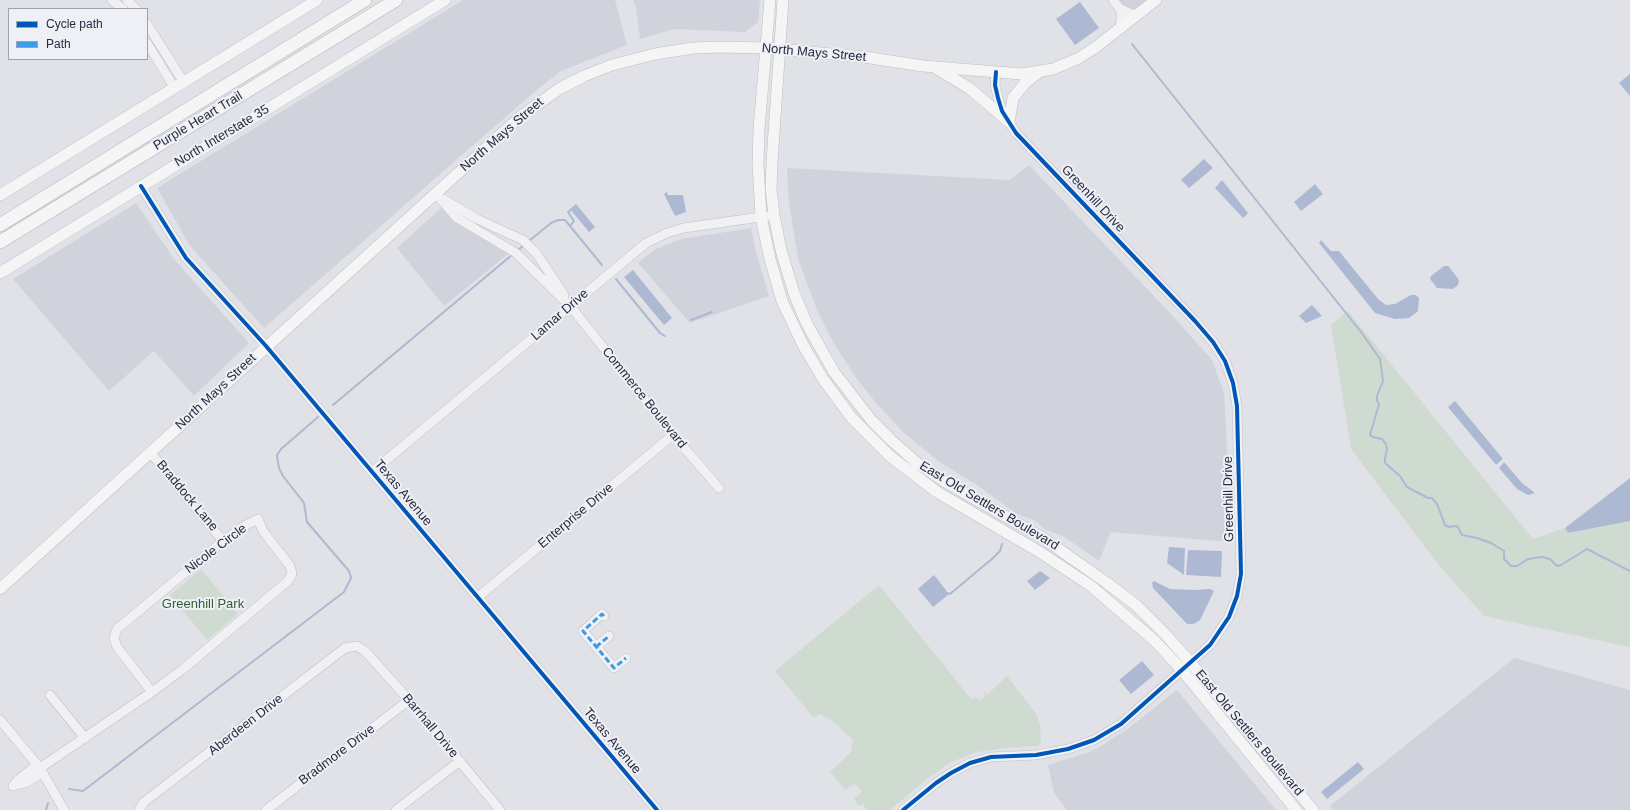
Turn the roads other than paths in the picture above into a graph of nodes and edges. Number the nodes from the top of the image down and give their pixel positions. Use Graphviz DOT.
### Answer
graph roads {
  1 [pos="112,0"];
  2 [pos="127,0"];
  3 [pos="317,0"];
  4 [pos="365,0"];
  5 [pos="396,0"];
  6 [pos="445,0"];
  7 [pos="770,0"];
  8 [pos="783,0"];
  9 [pos="1113,0"];
  10 [pos="1156,0"];
  11 [pos="122,8"];
  12 [pos="135,8"];
  13 [pos="1121,10"];
  14 [pos="1139,14"];
  15 [pos="1130,21"];
  16 [pos="148,26"];
  17 [pos="1120,28"];
  18 [pos="160,44"];
  19 [pos="149,46"];
  20 [pos="766,48"];
  21 [pos="779,49"];
  22 [pos="932,66"];
  23 [pos="1042,71"];
  24 [pos="996,72"];
  25 [pos="179,84"];
  26 [pos="1009,122"];
  27 [pos="141,186"];
  28 [pos="436,194"];
  29 [pos="0,195"];
  30 [pos="774,216"];
  31 [pos="762,217"];
  32 [pos="0,225"];
  33 [pos="0,242"];
  34 [pos="0,273"];
  35 [pos="571,307"];
  36 [pos="266,346"];
  37 [pos="673,435"];
  38 [pos="150,452"];
  39 [pos="372,472"];
  40 [pos="719,488"];
  41 [pos="223,541"];
  42 [pos="0,590"];
  43 [pos="478,597"];
  44 [pos="604,616"];
  45 [pos="609,636"];
  46 [pos="357,646"];
  47 [pos="596,647"];
  48 [pos="626,658"];
  49 [pos="1190,662"];
  50 [pos="1182,670"];
  51 [pos="152,692"];
  52 [pos="50,695"];
  53 [pos="409,700"];
  54 [pos="0,720"];
  55 [pos="85,738"];
  56 [pos="460,761"];
  57 [pos="40,769"];
  58 [pos="64,810"];
  59 [pos="139,810"];
  60 [pos="266,810"];
  61 [pos="396,810"];
  62 [pos="500,810"];
  63 [pos="657,810"];
  64 [pos="903,810"];
  65 [pos="1296,810"];
  66 [pos="1313,810"];
  1 -- 11 [label="street"];
  2 -- 12 [label="street"];
  3 -- 25 [label="main road"];
  4 -- 32 [label="highway, Purple Heart Trail"];
  5 -- 33 [label="highway, Purple Heart Trail"];
  6 -- 27 [label="main road, North Interstate 35"];
  7 -- 20 [label="main road, East Old Settlers Boulevard"];
  8 -- 21 [label="main road, East Old Settlers Boulevard"];
  9 -- 13 [label="street"];
  10 -- 14 [label="main road, North Mays Street"];
  13 -- 14 [label="street"];
  13 -- 15 [label="street"];
  13 -- 17 [label="street"];
  14 -- 15 [label="main road, North Mays Street"];
  15 -- 17 [label="main road, North Mays Street"];
  16 -- 18 [label="street"];
  17 -- 23 [label="main road, North Mays Street"];
  18 -- 19 [label="street"];
  18 -- 25 [label="street"];
  19 -- 25 [label="street"];
  20 -- 21 [label="main road, North Mays Street"];
  20 -- 28 [label="main road, North Mays Street"];
  20 -- 31 [label="main road, East Old Settlers Boulevard"];
  21 -- 22 [label="main road, North Mays Street"];
  21 -- 30 [label="main road, East Old Settlers Boulevard"];
  22 -- 24 [label="main road, North Mays Street"];
  22 -- 26 [label="main road"];
  23 -- 24 [label="main road, North Mays Street"];
  23 -- 26 [label="main road"];
  24 -- 26 [label="street, Greenhill Drive"];
  25 -- 29 [label="main road"];
  26 -- 49 [label="street, Greenhill Drive"];
  27 -- 34 [label="main road, North Interstate 35"];
  27 -- 36 [label="street, Texas Avenue"];
  28 -- 35 [label="street, Commerce Boulevard"];
  28 -- 35 [label="street, Commerce Boulevard"];
  28 -- 36 [label="main road, North Mays Street"];
  30 -- 31 [label="street, Lamar Drive"];
  30 -- 49 [label="main road, East Old Settlers Boulevard"];
  31 -- 35 [label="street, Lamar Drive"];
  31 -- 50 [label="main road, East Old Settlers Boulevard"];
  35 -- 37 [label="street, Commerce Boulevard"];
  35 -- 39 [label="street, Lamar Drive"];
  36 -- 38 [label="main road, North Mays Street"];
  36 -- 39 [label="street, Texas Avenue"];
  37 -- 40 [label="street, Commerce Boulevard"];
  37 -- 43 [label="street, Enterprise Drive"];
  38 -- 41 [label="street, Braddock Lane"];
  38 -- 42 [label="main road, North Mays Street"];
  39 -- 43 [label="street, Texas Avenue"];
  41 -- 51 [label="street, Nicole Circle"];
  41 -- 51 [label="street, Nicole Circle"];
  43 -- 63 [label="street, Texas Avenue"];
  44 -- 47 [label="street"];
  45 -- 47 [label="street"];
  46 -- 53 [label="street, Barrhall Drive"];
  46 -- 59 [label="street, Aberdeen Drive"];
  47 -- 48 [label="street"];
  49 -- 50 [label="street, Greenhill Drive"];
  49 -- 66 [label="main road, East Old Settlers Boulevard"];
  50 -- 64 [label="street, Greenhill Drive"];
  50 -- 65 [label="main road, East Old Settlers Boulevard"];
  51 -- 55 [label="street, Nicole Circle"];
  52 -- 55 [label="street"];
  53 -- 56 [label="street, Barrhall Drive"];
  53 -- 60 [label="street, Bradmore Drive"];
  54 -- 57 [label="street"];
  55 -- 57 [label="street, Nicole Circle"];
  56 -- 61 [label="street"];
  56 -- 62 [label="street, Barrhall Drive"];
  57 -- 58 [label="street"];
}
